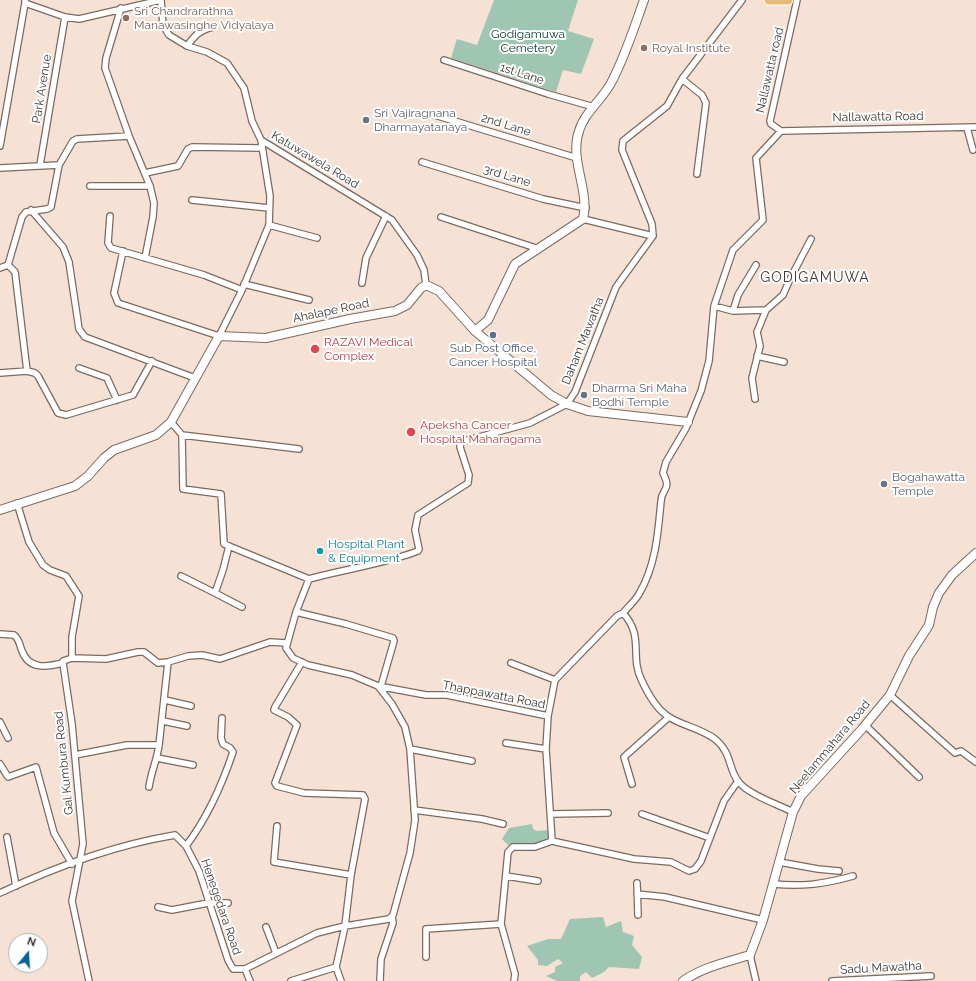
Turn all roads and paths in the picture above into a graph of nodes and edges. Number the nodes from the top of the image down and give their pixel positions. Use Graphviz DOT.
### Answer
graph roads {
  1 [pos="161,0"];
  2 [pos="644,0"];
  3 [pos="742,0"];
  4 [pos="770,0"];
  5 [pos="788,0"];
  6 [pos="797,0"];
  7 [pos="25,1"];
  8 [pos="121,8"];
  9 [pos="65,17"];
  10 [pos="213,27"];
  11 [pos="187,46"];
  12 [pos="444,60"];
  13 [pos="682,79"];
  14 [pos="594,107"];
  15 [pos="428,113"];
  16 [pos="976,127"];
  17 [pos="967,128"];
  18 [pos="781,130"];
  19 [pos="129,136"];
  20 [pos="261,140"];
  21 [pos="0,146"];
  22 [pos="261,148"];
  23 [pos="973,150"];
  24 [pos="577,158"];
  25 [pos="422,162"];
  26 [pos="40,165"];
  27 [pos="59,165"];
  28 [pos="0,168"];
  29 [pos="145,173"];
  30 [pos="696,174"];
  31 [pos="90,186"];
  32 [pos="150,186"];
  33 [pos="192,200"];
  34 [pos="269,208"];
  35 [pos="586,208"];
  36 [pos="31,210"];
  37 [pos="110,216"];
  38 [pos="386,216"];
  39 [pos="441,217"];
  40 [pos="583,219"];
  41 [pos="269,225"];
  42 [pos="653,236"];
  43 [pos="317,238"];
  44 [pos="811,239"];
  45 [pos="538,249"];
  46 [pos="123,251"];
  47 [pos="145,258"];
  48 [pos="8,265"];
  49 [pos="756,265"];
  50 [pos="0,268"];
  51 [pos="362,283"];
  52 [pos="244,284"];
  53 [pos="426,285"];
  54 [pos="242,290"];
  55 [pos="309,300"];
  56 [pos="714,306"];
  57 [pos="766,310"];
  58 [pos="733,311"];
  59 [pos="475,331"];
  60 [pos="219,336"];
  61 [pos="757,356"];
  62 [pos="152,361"];
  63 [pos="784,362"];
  64 [pos="79,368"];
  65 [pos="27,371"];
  66 [pos="0,374"];
  67 [pos="195,378"];
  68 [pos="755,399"];
  69 [pos="116,400"];
  70 [pos="567,404"];
  71 [pos="171,422"];
  72 [pos="688,422"];
  73 [pos="182,435"];
  74 [pos="299,449"];
  75 [pos="17,503"];
  76 [pos="0,510"];
  77 [pos="229,546"];
  78 [pos="976,553"];
  79 [pos="182,576"];
  80 [pos="309,579"];
  81 [pos="215,593"];
  82 [pos="242,607"];
  83 [pos="296,612"];
  84 [pos="623,613"];
  85 [pos="0,634"];
  86 [pos="286,643"];
  87 [pos="72,658"];
  88 [pos="168,662"];
  89 [pos="302,662"];
  90 [pos="63,663"];
  91 [pos="511,663"];
  92 [pos="554,680"];
  93 [pos="380,686"];
  94 [pos="890,695"];
  95 [pos="165,700"];
  96 [pos="192,706"];
  97 [pos="548,716"];
  98 [pos="669,717"];
  99 [pos="222,718"];
  100 [pos="163,721"];
  101 [pos="0,722"];
  102 [pos="865,725"];
  103 [pos="187,726"];
  104 [pos="8,738"];
  105 [pos="506,742"];
  106 [pos="159,745"];
  107 [pos="410,749"];
  108 [pos="546,749"];
  109 [pos="75,755"];
  110 [pos="157,758"];
  111 [pos="472,761"];
  112 [pos="976,762"];
  113 [pos="0,764"];
  114 [pos="193,765"];
  115 [pos="919,777"];
  116 [pos="738,781"];
  117 [pos="632,784"];
  118 [pos="149,787"];
  119 [pos="414,810"];
  120 [pos="793,812"];
  121 [pos="608,813"];
  122 [pos="551,814"];
  123 [pos="642,814"];
  124 [pos="503,824"];
  125 [pos="277,826"];
  126 [pos="7,837"];
  127 [pos="710,838"];
  128 [pos="552,841"];
  129 [pos="186,846"];
  130 [pos="79,861"];
  131 [pos="779,862"];
  132 [pos="72,864"];
  133 [pos="839,871"];
  134 [pos="351,875"];
  135 [pos="506,876"];
  136 [pos="853,876"];
  137 [pos="538,882"];
  138 [pos="637,883"];
  139 [pos="773,884"];
  140 [pos="16,886"];
  141 [pos="0,893"];
  142 [pos="638,894"];
  143 [pos="208,903"];
  144 [pos="228,903"];
  145 [pos="158,906"];
  146 [pos="638,915"];
  147 [pos="392,917"];
  148 [pos="763,920"];
  149 [pos="501,924"];
  150 [pos="345,926"];
  151 [pos="266,927"];
  152 [pos="276,952"];
  153 [pos="750,955"];
  154 [pos="426,957"];
  155 [pos="336,967"];
  156 [pos="245,969"];
  157 [pos="931,976"];
  158 [pos="89,981"];
  159 [pos="250,981"];
  160 [pos="291,981"];
  161 [pos="341,981"];
  162 [pos="380,981"];
  163 [pos="514,981"];
  164 [pos="683,981"];
  165 [pos="756,981"];
  166 [pos="836,981"];
  1 -- 8 [label="street"];
  1 -- 11 [label="street, Katuwawela Road"];
  2 -- 14 [label="street"];
  3 -- 13 [label="street"];
  4 -- 5 [label="main road"];
  6 -- 18 [label="street, Nallawatta road"];
  7 -- 9 [label="street"];
  7 -- 21 [label="street"];
  8 -- 9 [label="street"];
  8 -- 19 [label="street"];
  9 -- 26 [label="street, Park Avenue"];
  10 -- 11 [label="street"];
  11 -- 20 [label="street, Katuwawela Road"];
  12 -- 14 [label="street, 1st Lane"];
  13 -- 30 [label="street"];
  13 -- 42 [label="street"];
  14 -- 24 [label="street"];
  15 -- 24 [label="street, 2nd Lane"];
  16 -- 17 [label="street, Nallawatta Road"];
  17 -- 18 [label="street, Nallawatta Road"];
  17 -- 23 [label="street"];
  18 -- 56 [label="street"];
  19 -- 27 [label="street"];
  19 -- 29 [label="street"];
  20 -- 22 [label="street"];
  20 -- 38 [label="street, Katuwawela Road"];
  22 -- 29 [label="street"];
  22 -- 34 [label="street"];
  24 -- 35 [label="street"];
  25 -- 35 [label="street, 3rd Lane"];
  26 -- 27 [label="street"];
  26 -- 28 [label="street"];
  27 -- 36 [label="street"];
  29 -- 32 [label="street"];
  31 -- 32 [label="street"];
  32 -- 47 [label="street"];
  33 -- 34 [label="street"];
  34 -- 41 [label="street"];
  35 -- 40 [label="street"];
  36 -- 48 [label="street"];
  36 -- 62 [label="street"];
  37 -- 46 [label="street"];
  38 -- 51 [label="street"];
  38 -- 53 [label="street, Katuwawela Road"];
  39 -- 45 [label="street"];
  40 -- 42 [label="street"];
  40 -- 45 [label="street"];
  41 -- 43 [label="street"];
  41 -- 52 [label="street"];
  42 -- 70 [label="street, Daham Mawatha"];
  44 -- 57 [label="street"];
  45 -- 59 [label="street"];
  46 -- 47 [label="street"];
  46 -- 60 [label="street"];
  47 -- 54 [label="street"];
  48 -- 50 [label="street"];
  48 -- 65 [label="street"];
  49 -- 58 [label="street"];
  52 -- 54 [label="street"];
  52 -- 55 [label="street"];
  53 -- 59 [label="street"];
  53 -- 60 [label="street, Ahalape Road"];
  54 -- 60 [label="street"];
  56 -- 58 [label="street"];
  56 -- 72 [label="street"];
  57 -- 58 [label="street"];
  57 -- 61 [label="street"];
  59 -- 70 [label="street"];
  60 -- 67 [label="street"];
  61 -- 63 [label="street"];
  61 -- 68 [label="street"];
  62 -- 67 [label="street"];
  62 -- 69 [label="street"];
  64 -- 69 [label="street"];
  65 -- 66 [label="street"];
  65 -- 69 [label="street"];
  67 -- 71 [label="street"];
  70 -- 72 [label="street"];
  70 -- 80 [label="street, Daham Mawatha"];
  71 -- 73 [label="street"];
  71 -- 75 [label="street"];
  72 -- 84 [label="street"];
  73 -- 74 [label="street"];
  73 -- 77 [label="street"];
  75 -- 76 [label="street"];
  75 -- 87 [label="street"];
  77 -- 80 [label="street"];
  77 -- 81 [label="street"];
  78 -- 94 [label="street, Neelammahara Road"];
  79 -- 81 [label="street"];
  80 -- 83 [label="street"];
  81 -- 82 [label="street"];
  83 -- 86 [label="street"];
  83 -- 93 [label="street"];
  84 -- 92 [label="street"];
  84 -- 98 [label="street"];
  85 -- 90 [label="street"];
  86 -- 88 [label="street"];
  86 -- 89 [label="street"];
  87 -- 88 [label="street"];
  87 -- 90 [label="street"];
  88 -- 95 [label="street"];
  89 -- 93 [label="street"];
  89 -- 134 [label="street"];
  90 -- 109 [label="street, Gal Kumbura Road"];
  91 -- 92 [label="street"];
  92 -- 97 [label="street"];
  93 -- 97 [label="street, Thappawatta Road"];
  93 -- 107 [label="street"];
  94 -- 102 [label="street, Neelammahara Road"];
  94 -- 112 [label="street"];
  95 -- 96 [label="street"];
  95 -- 100 [label="street"];
  97 -- 108 [label="street, Thappawatta Road"];
  98 -- 116 [label="street"];
  98 -- 117 [label="street"];
  99 -- 129 [label="street"];
  100 -- 103 [label="street"];
  100 -- 106 [label="street"];
  101 -- 104 [label="street"];
  102 -- 115 [label="street"];
  102 -- 120 [label="street, Neelammahara Road"];
  105 -- 108 [label="street"];
  106 -- 109 [label="street"];
  106 -- 110 [label="street"];
  107 -- 111 [label="street"];
  107 -- 119 [label="street"];
  108 -- 122 [label="street, Thappawatta Road"];
  109 -- 130 [label="street, Gal Kumbura Road"];
  110 -- 114 [label="street"];
  110 -- 118 [label="street"];
  113 -- 132 [label="street"];
  116 -- 120 [label="street"];
  116 -- 127 [label="street"];
  119 -- 124 [label="street"];
  119 -- 147 [label="street"];
  120 -- 131 [label="street, Neelammahara Road"];
  121 -- 122 [label="street"];
  122 -- 128 [label="street, Thappawatta Road"];
  123 -- 127 [label="street"];
  125 -- 134 [label="street"];
  126 -- 140 [label="street"];
  127 -- 128 [label="street"];
  128 -- 135 [label="street"];
  129 -- 130 [label="street, Henegedara Road"];
  129 -- 143 [label="street, Henegedara Road"];
  130 -- 132 [label="street"];
  130 -- 158 [label="street, Gal Kumbura Road"];
  131 -- 133 [label="street"];
  131 -- 139 [label="street, Neelammahara Road"];
  132 -- 140 [label="street"];
  134 -- 150 [label="street"];
  135 -- 137 [label="street"];
  135 -- 149 [label="street"];
  136 -- 139 [label="street"];
  138 -- 142 [label="street"];
  139 -- 148 [label="street, Neelammahara Road"];
  140 -- 141 [label="street"];
  142 -- 146 [label="street"];
  142 -- 148 [label="street"];
  143 -- 144 [label="street"];
  143 -- 145 [label="street"];
  143 -- 156 [label="street, Henegedara Road"];
  147 -- 150 [label="street, Henegedara Road"];
  147 -- 162 [label="street"];
  148 -- 153 [label="street, Neelammahara Road"];
  149 -- 154 [label="street"];
  149 -- 163 [label="street"];
  150 -- 152 [label="street, Henegedara Road"];
  150 -- 155 [label="street"];
  151 -- 152 [label="street"];
  152 -- 156 [label="street, Henegedara Road"];
  153 -- 164 [label="street"];
  153 -- 165 [label="street"];
  155 -- 160 [label="street"];
  155 -- 161 [label="street"];
  156 -- 159 [label="street"];
  157 -- 166 [label="street, Sadu Mawatha"];
}
